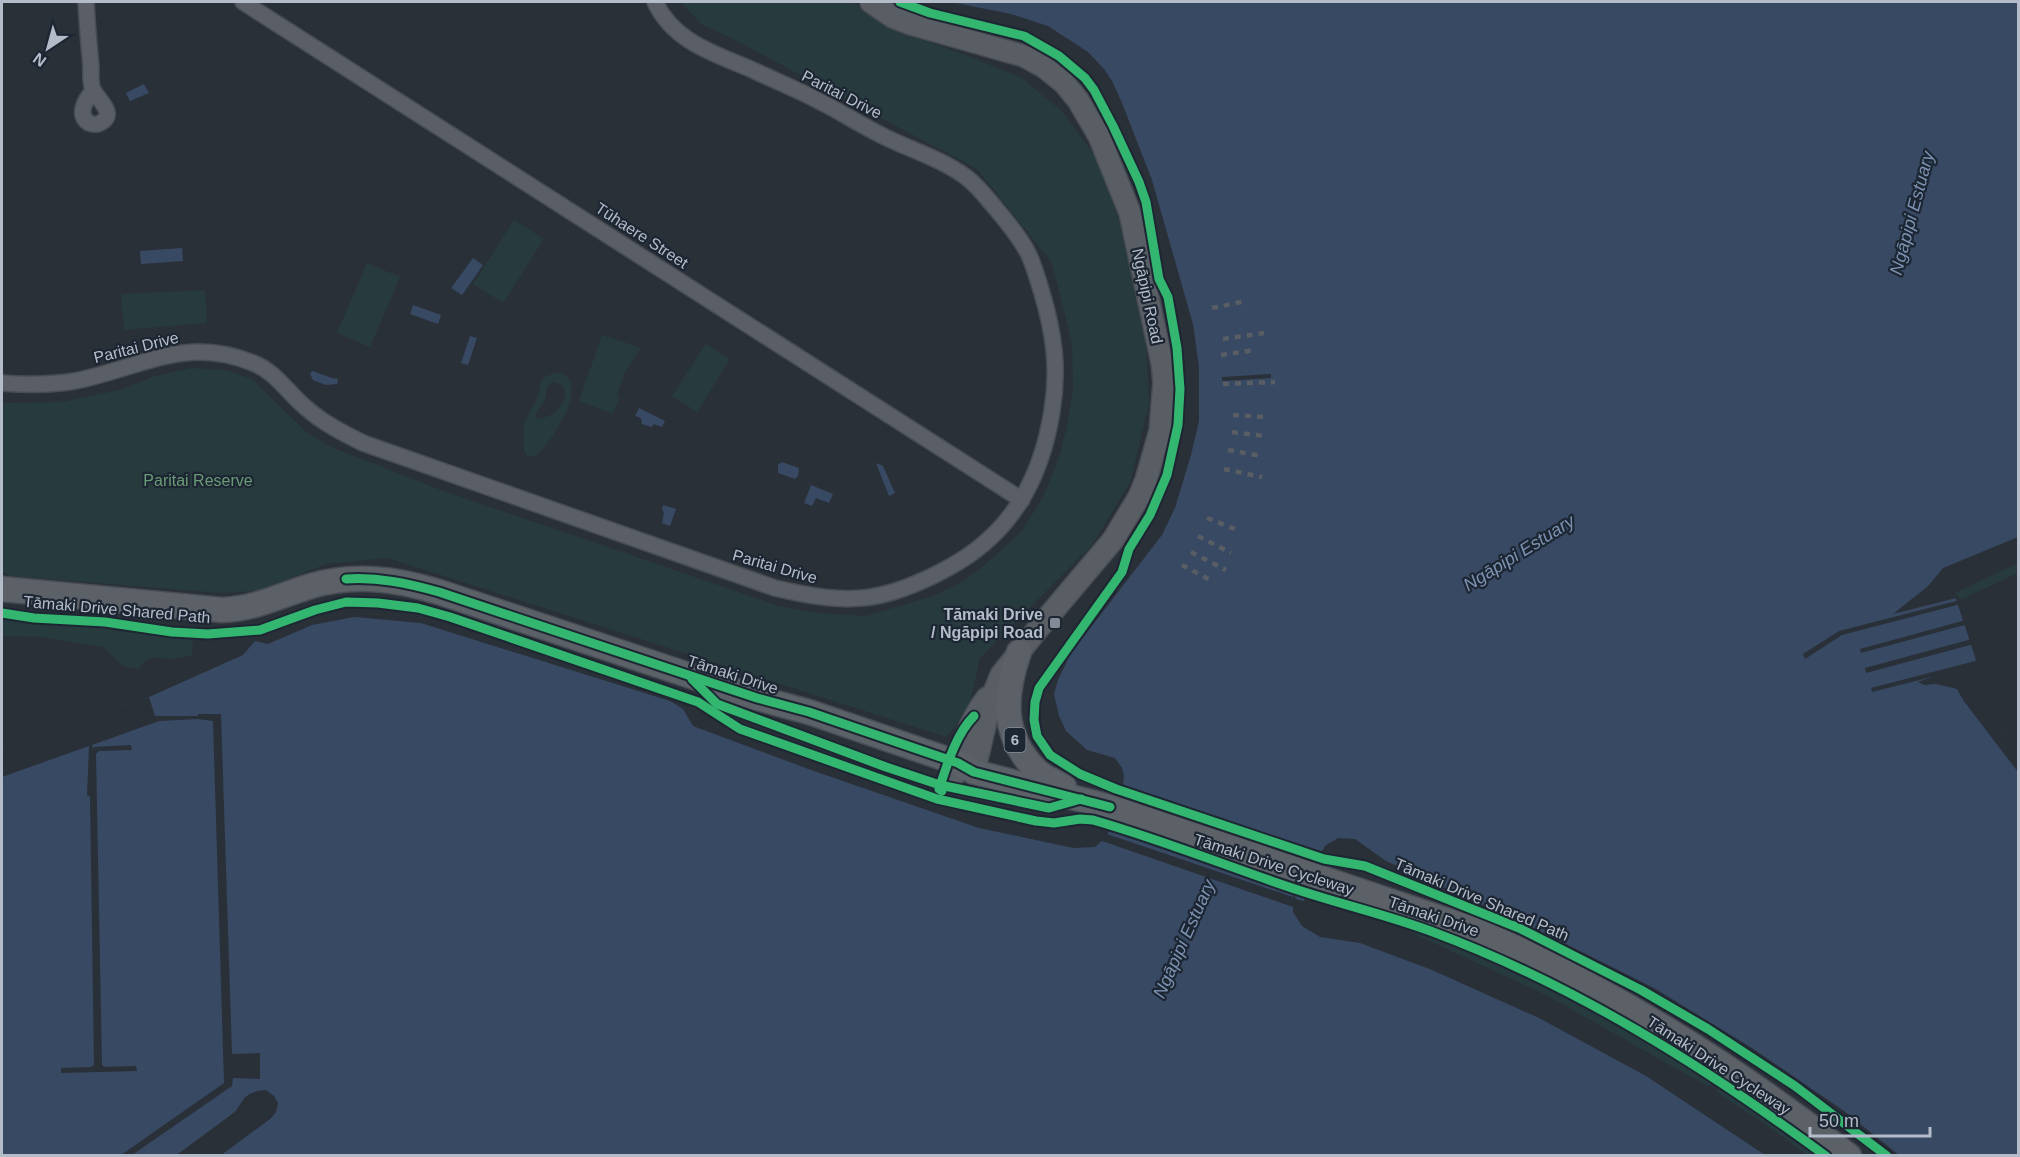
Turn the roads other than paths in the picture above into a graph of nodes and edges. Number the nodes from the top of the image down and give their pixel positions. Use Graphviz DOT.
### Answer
graph roads {
  1 [pos="86,2"];
  2 [pos="243,2"];
  3 [pos="655,2"];
  4 [pos="871,2"];
  5 [pos="93,91"];
  6 [pos="2,383"];
  7 [pos="1022,500"];
  8 [pos="2,589"];
  9 [pos="1019,652"];
  10 [pos="962,770"];
  11 [pos="1081,799"];
  12 [pos="1849,1155"];
  1 -- 5 [label="street"];
  2 -- 7 [label="street, Tūhaere Street"];
  3 -- 7 [label="street, Paritai Drive"];
  4 -- 9 [label="main road, Ngāpipi Road / 6"];
  6 -- 7 [label="street, Paritai Drive"];
  8 -- 10 [label="main road, Tāmaki Drive"];
  9 -- 10 [label="main road, Ngāpipi Road / 6"];
  9 -- 11 [label="main road, 6"];
  10 -- 11 [label="main road, Tāmaki Drive / 6"];
  11 -- 12 [label="main road, Tāmaki Drive / 6"];
}
